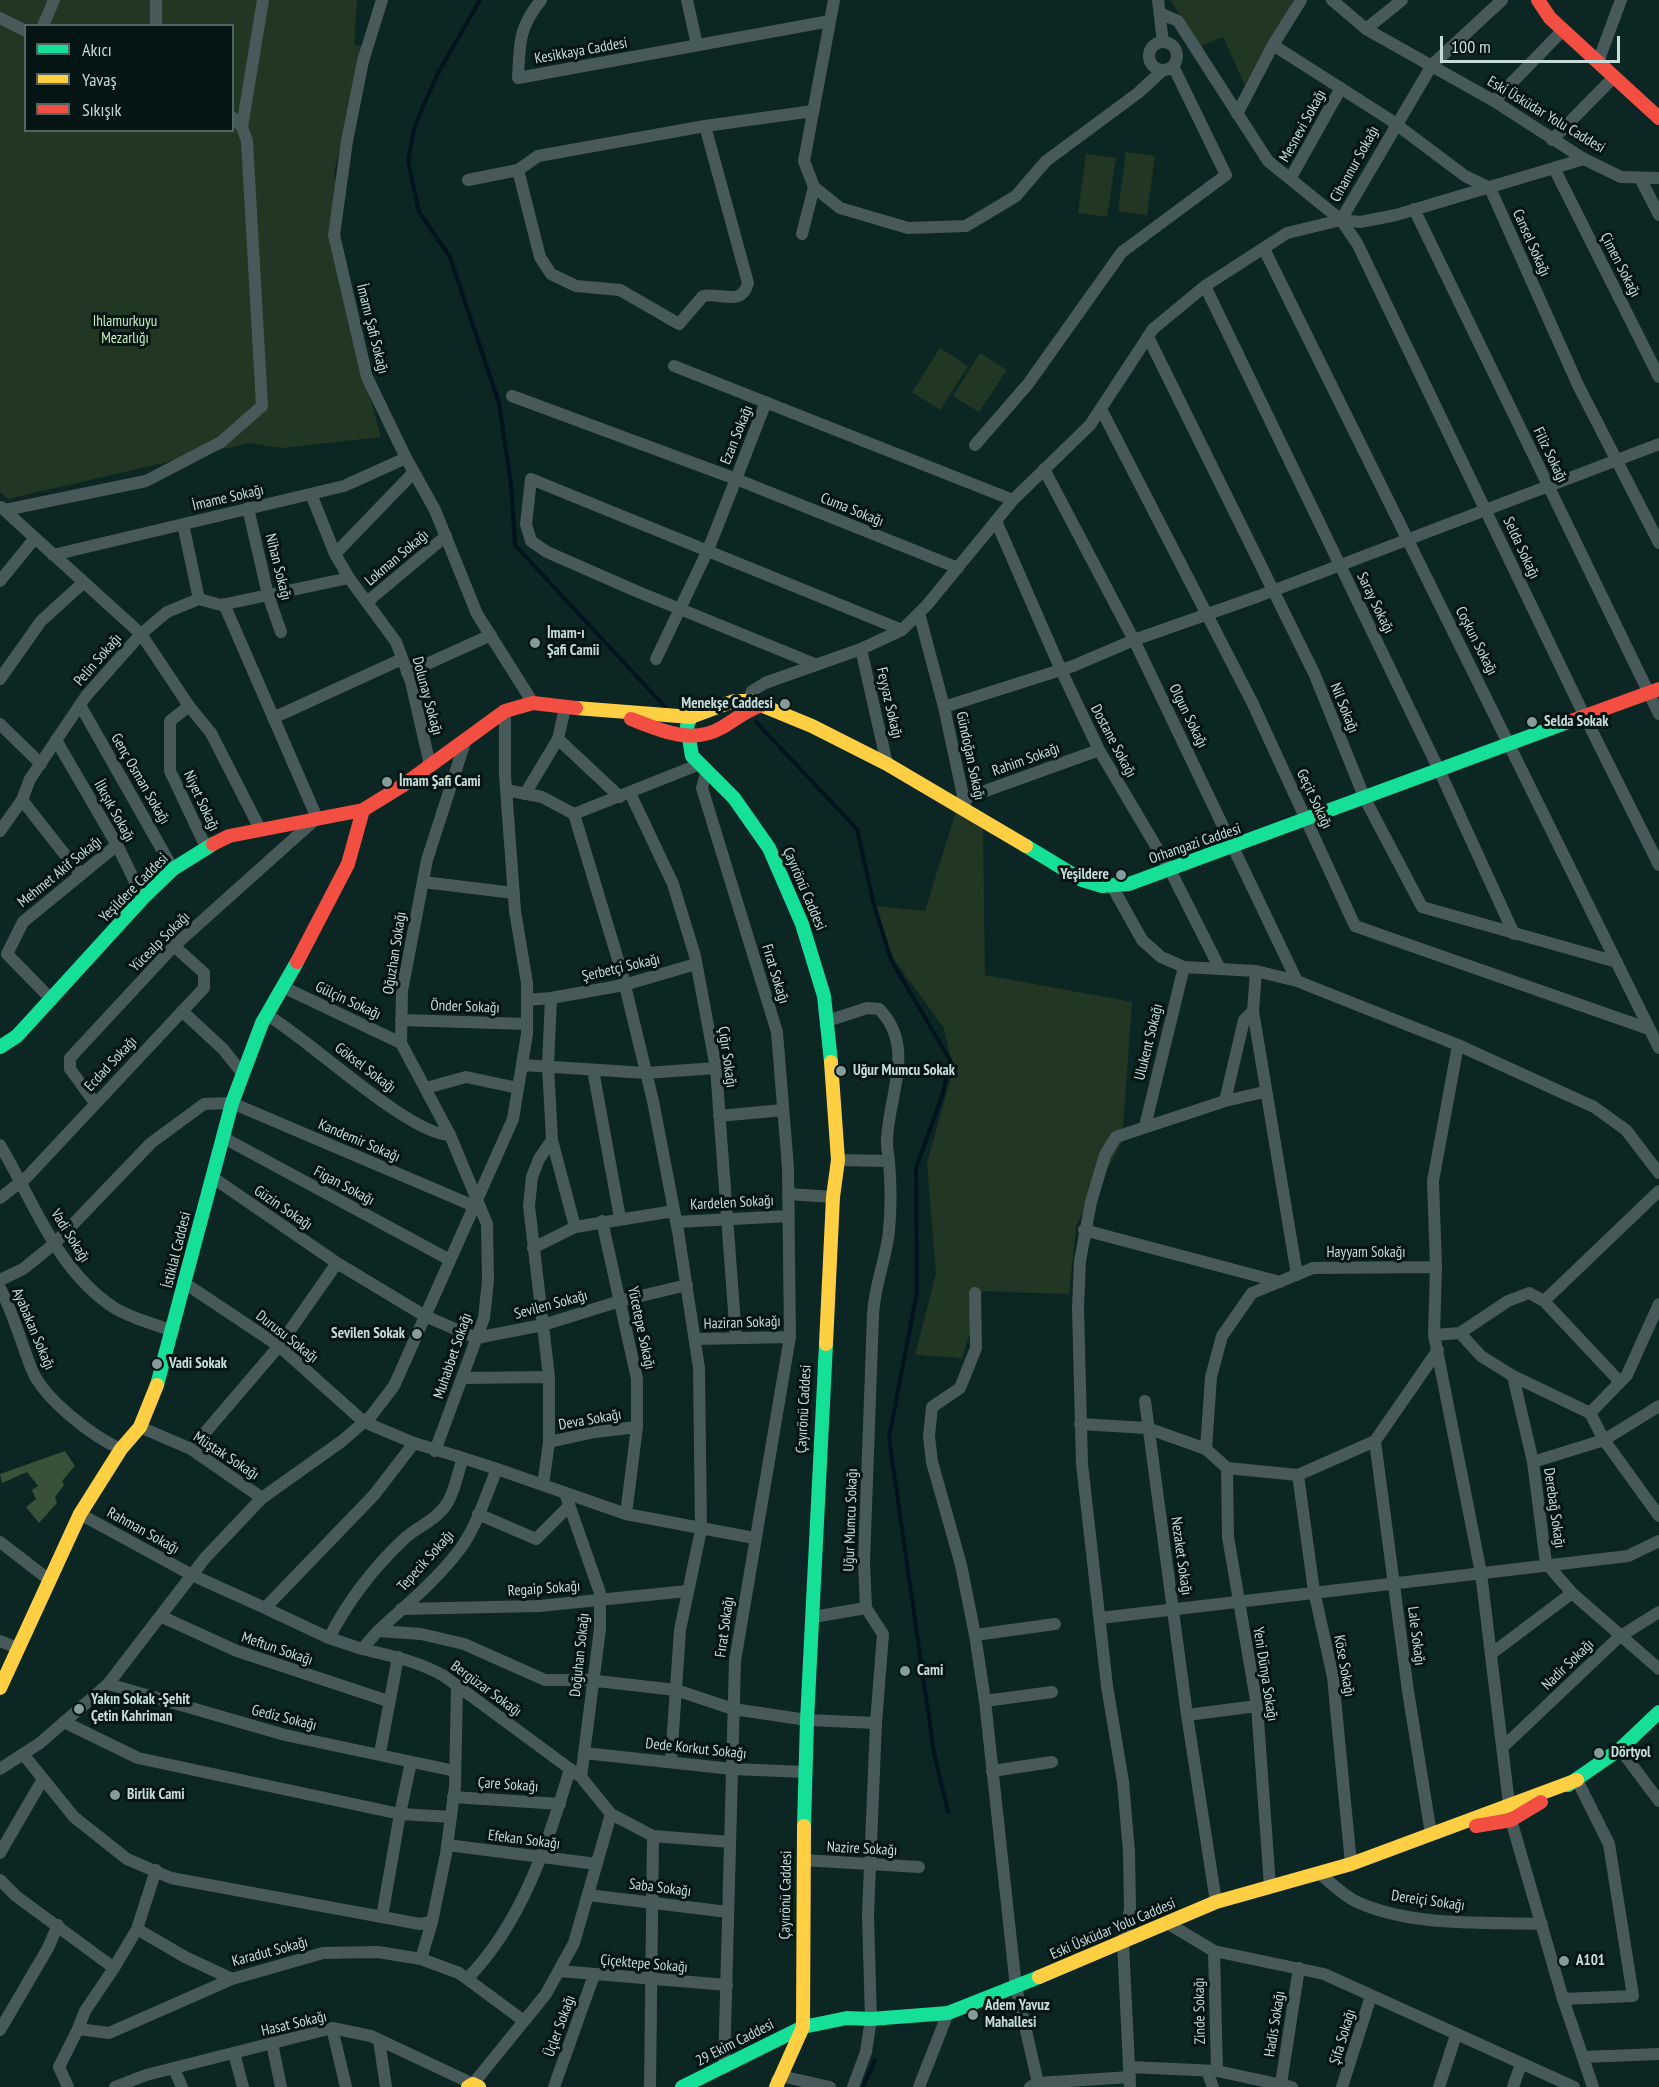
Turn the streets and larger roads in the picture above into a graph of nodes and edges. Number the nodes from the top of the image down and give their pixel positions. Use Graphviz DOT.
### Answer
graph roads {
  1 [pos="54,0"];
  2 [pos="156,0"];
  3 [pos="263,0"];
  4 [pos="382,0"];
  5 [pos="541,0"];
  6 [pos="687,0"];
  7 [pos="834,0"];
  8 [pos="1158,0"];
  9 [pos="1301,0"];
  10 [pos="1332,0"];
  11 [pos="1402,0"];
  12 [pos="1502,0"];
  13 [pos="1538,0"];
  14 [pos="1621,0"];
  15 [pos="1162,14"];
  16 [pos="0,18"];
  17 [pos="830,21"];
  18 [pos="44,24"];
  19 [pos="156,24"];
  20 [pos="1366,29"];
  21 [pos="24,30"];
  22 [pos="1563,30"];
  23 [pos="1163,42"];
  24 [pos="697,45"];
  25 [pos="1273,45"];
  26 [pos="1598,62"];
  27 [pos="1431,65"];
  28 [pos="1168,68"];
  29 [pos="1614,77"];
  30 [pos="1341,88"];
  31 [pos="1494,101"];
  32 [pos="813,111"];
  33 [pos="1237,114"];
  34 [pos="1659,118"];
  35 [pos="237,122"];
  36 [pos="1395,123"];
  37 [pos="705,126"];
  38 [pos="1552,140"];
  39 [pos="1584,159"];
  40 [pos="1554,168"];
  41 [pos="518,170"];
  42 [pos="1290,178"];
  43 [pos="1640,178"];
  44 [pos="1659,178"];
  45 [pos="468,180"];
  46 [pos="814,187"];
  47 [pos="1490,188"];
  48 [pos="1414,209"];
  49 [pos="1659,215"];
  50 [pos="1341,220"];
  51 [pos="802,234"];
  52 [pos="1264,249"];
  53 [pos="1205,286"];
  54 [pos="1149,339"];
  55 [pos="674,366"];
  56 [pos="1659,377"];
  57 [pos="512,396"];
  58 [pos="766,402"];
  59 [pos="1101,409"];
  60 [pos="1659,444"];
  61 [pos="975,445"];
  62 [pos="406,458"];
  63 [pos="1616,460"];
  64 [pos="1044,469"];
  65 [pos="414,472"];
  66 [pos="736,478"];
  67 [pos="1548,486"];
  68 [pos="311,494"];
  69 [pos="1013,500"];
  70 [pos="3,508"];
  71 [pos="248,508"];
  72 [pos="1486,510"];
  73 [pos="996,521"];
  74 [pos="183,524"];
  75 [pos="446,536"];
  76 [pos="35,538"];
  77 [pos="1408,540"];
  78 [pos="1659,543"];
  79 [pos="708,550"];
  80 [pos="335,554"];
  81 [pos="53,555"];
  82 [pos="1340,566"];
  83 [pos="958,567"];
  84 [pos="349,578"];
  85 [pos="0,581"];
  86 [pos="84,582"];
  87 [pos="1274,590"];
  88 [pos="268,595"];
  89 [pos="199,599"];
  90 [pos="367,602"];
  91 [pos="224,604"];
  92 [pos="678,609"];
  93 [pos="919,613"];
  94 [pos="1206,615"];
  95 [pos="902,630"];
  96 [pos="281,632"];
  97 [pos="141,633"];
  98 [pos="491,635"];
  99 [pos="1134,640"];
  100 [pos="861,649"];
  101 [pos="402,659"];
  102 [pos="656,659"];
  103 [pos="817,664"];
  104 [pos="1061,670"];
  105 [pos="407,673"];
  106 [pos="0,679"];
  107 [pos="1654,691"];
  108 [pos="533,703"];
  109 [pos="80,705"];
  110 [pos="189,706"];
  111 [pos="746,706"];
  112 [pos="944,706"];
  113 [pos="565,708"];
  114 [pos="711,709"];
  115 [pos="505,711"];
  116 [pos="618,713"];
  117 [pos="1584,714"];
  118 [pos="1659,714"];
  119 [pos="691,717"];
  120 [pos="273,718"];
  121 [pos="0,724"];
  122 [pos="726,724"];
  123 [pos="689,734"];
  124 [pos="705,735"];
  125 [pos="466,738"];
  126 [pos="558,739"];
  127 [pos="56,740"];
  128 [pos="1511,745"];
  129 [pos="1099,750"];
  130 [pos="41,764"];
  131 [pos="887,764"];
  132 [pos="430,765"];
  133 [pos="703,767"];
  134 [pos="1440,771"];
  135 [pos="506,789"];
  136 [pos="525,794"];
  137 [pos="625,795"];
  138 [pos="1365,799"];
  139 [pos="22,800"];
  140 [pos="965,805"];
  141 [pos="363,810"];
  142 [pos="574,814"];
  143 [pos="317,818"];
  144 [pos="1308,820"];
  145 [pos="2,826"];
  146 [pos="260,829"];
  147 [pos="117,845"];
  148 [pos="206,846"];
  149 [pos="1236,848"];
  150 [pos="1659,865"];
  151 [pos="173,869"];
  152 [pos="1170,870"];
  153 [pos="81,875"];
  154 [pos="423,882"];
  155 [pos="1112,886"];
  156 [pos="514,893"];
  157 [pos="143,898"];
  158 [pos="1514,934"];
  159 [pos="174,946"];
  160 [pos="2,954"];
  161 [pos="1617,963"];
  162 [pos="696,964"];
  163 [pos="1184,967"];
  164 [pos="1219,967"];
  165 [pos="1256,971"];
  166 [pos="1297,981"];
  167 [pos="624,985"];
  168 [pos="283,987"];
  169 [pos="551,998"];
  170 [pos="52,1000"];
  171 [pos="527,1000"];
  172 [pos="182,1011"];
  173 [pos="1253,1011"];
  174 [pos="267,1015"];
  175 [pos="402,1020"];
  176 [pos="827,1021"];
  177 [pos="527,1024"];
  178 [pos="1649,1029"];
  179 [pos="401,1043"];
  180 [pos="1458,1045"];
  181 [pos="0,1047"];
  182 [pos="1659,1048"];
  183 [pos="522,1065"];
  184 [pos="548,1066"];
  185 [pos="716,1068"];
  186 [pos="593,1070"];
  187 [pos="243,1074"];
  188 [pos="646,1074"];
  189 [pos="426,1088"];
  190 [pos="518,1088"];
  191 [pos="1264,1092"];
  192 [pos="1225,1101"];
  193 [pos="95,1103"];
  194 [pos="232,1104"];
  195 [pos="783,1110"];
  196 [pos="719,1116"];
  197 [pos="1145,1126"];
  198 [pos="450,1135"];
  199 [pos="224,1138"];
  200 [pos="552,1140"];
  201 [pos="0,1145"];
  202 [pos="838,1161"];
  203 [pos="890,1161"];
  204 [pos="1659,1173"];
  205 [pos="212,1177"];
  206 [pos="22,1182"];
  207 [pos="1659,1191"];
  208 [pos="788,1194"];
  209 [pos="833,1197"];
  210 [pos="0,1198"];
  211 [pos="476,1203"];
  212 [pos="675,1216"];
  213 [pos="789,1216"];
  214 [pos="727,1217"];
  215 [pos="620,1218"];
  216 [pos="602,1221"];
  217 [pos="575,1227"];
  218 [pos="1084,1230"];
  219 [pos="54,1244"];
  220 [pos="533,1248"];
  221 [pos="450,1260"];
  222 [pos="338,1263"];
  223 [pos="1436,1267"];
  224 [pos="1297,1275"];
  225 [pos="0,1280"];
  226 [pos="1280,1282"];
  227 [pos="186,1284"];
  228 [pos="687,1285"];
  229 [pos="0,1288"];
  230 [pos="975,1293"];
  231 [pos="620,1301"];
  232 [pos="1544,1301"];
  233 [pos="1659,1304"];
  234 [pos="425,1316"];
  235 [pos="543,1325"];
  236 [pos="173,1331"];
  237 [pos="1460,1333"];
  238 [pos="1434,1335"];
  239 [pos="789,1337"];
  240 [pos="476,1338"];
  241 [pos="736,1338"];
  242 [pos="695,1340"];
  243 [pos="279,1346"];
  244 [pos="1438,1350"];
  245 [pos="1513,1376"];
  246 [pos="549,1377"];
  247 [pos="462,1378"];
  248 [pos="1620,1382"];
  249 [pos="1145,1401"];
  250 [pos="1659,1407"];
  251 [pos="1590,1413"];
  252 [pos="364,1422"];
  253 [pos="1080,1424"];
  254 [pos="140,1427"];
  255 [pos="637,1427"];
  256 [pos="1147,1428"];
  257 [pos="1604,1440"];
  258 [pos="1375,1441"];
  259 [pos="549,1442"];
  260 [pos="414,1443"];
  261 [pos="122,1449"];
  262 [pos="191,1449"];
  263 [pos="1206,1449"];
  264 [pos="435,1451"];
  265 [pos="463,1458"];
  266 [pos="1533,1462"];
  267 [pos="1227,1468"];
  268 [pos="497,1469"];
  269 [pos="1298,1475"];
  270 [pos="543,1485"];
  271 [pos="565,1493"];
  272 [pos="262,1498"];
  273 [pos="569,1506"];
  274 [pos="80,1514"];
  275 [pos="478,1514"];
  276 [pos="626,1514"];
  277 [pos="1659,1516"];
  278 [pos="701,1530"];
  279 [pos="754,1538"];
  280 [pos="1659,1541"];
  281 [pos="0,1542"];
  282 [pos="1546,1563"];
  283 [pos="1481,1573"];
  284 [pos="192,1575"];
  285 [pos="48,1579"];
  286 [pos="1394,1582"];
  287 [pos="687,1591"];
  288 [pos="1314,1591"];
  289 [pos="1572,1593"];
  290 [pos="600,1600"];
  291 [pos="1239,1600"];
  292 [pos="265,1608"];
  293 [pos="866,1608"];
  294 [pos="402,1609"];
  295 [pos="1173,1609"];
  296 [pos="1659,1612"];
  297 [pos="160,1616"];
  298 [pos="813,1617"];
  299 [pos="1100,1618"];
  300 [pos="1055,1624"];
  301 [pos="378,1631"];
  302 [pos="975,1635"];
  303 [pos="1619,1637"];
  304 [pos="329,1638"];
  305 [pos="0,1641"];
  306 [pos="18,1648"];
  307 [pos="362,1649"];
  308 [pos="1491,1654"];
  309 [pos="398,1657"];
  310 [pos="1659,1669"];
  311 [pos="593,1682"];
  312 [pos="108,1684"];
  313 [pos="457,1685"];
  314 [pos="0,1688"];
  315 [pos="676,1690"];
  316 [pos="1052,1692"];
  317 [pos="388,1701"];
  318 [pos="985,1701"];
  319 [pos="1257,1706"];
  320 [pos="733,1709"];
  321 [pos="1659,1712"];
  322 [pos="1187,1715"];
  323 [pos="807,1720"];
  324 [pos="64,1722"];
  325 [pos="876,1723"];
  326 [pos="1503,1747"];
  327 [pos="1620,1749"];
  328 [pos="584,1753"];
  329 [pos="23,1754"];
  330 [pos="380,1754"];
  331 [pos="671,1761"];
  332 [pos="411,1762"];
  333 [pos="1052,1762"];
  334 [pos="3,1764"];
  335 [pos="570,1769"];
  336 [pos="732,1769"];
  337 [pos="992,1771"];
  338 [pos="455,1772"];
  339 [pos="806,1772"];
  340 [pos="581,1777"];
  341 [pos="43,1779"];
  342 [pos="1577,1780"];
  343 [pos="453,1797"];
  344 [pos="1659,1801"];
  345 [pos="560,1804"];
  346 [pos="1510,1813"];
  347 [pos="400,1814"];
  348 [pos="611,1814"];
  349 [pos="451,1817"];
  350 [pos="1431,1834"];
  351 [pos="653,1836"];
  352 [pos="730,1842"];
  353 [pos="447,1845"];
  354 [pos="0,1853"];
  355 [pos="541,1857"];
  356 [pos="803,1860"];
  357 [pos="597,1864"];
  358 [pos="1351,1864"];
  359 [pos="871,1865"];
  360 [pos="919,1867"];
  361 [pos="156,1870"];
  362 [pos="1320,1874"];
  363 [pos="0,1878"];
  364 [pos="1270,1886"];
  365 [pos="588,1895"];
  366 [pos="653,1902"];
  367 [pos="1216,1902"];
  368 [pos="728,1912"];
  369 [pos="382,1917"];
  370 [pos="432,1922"];
  371 [pos="1169,1924"];
  372 [pos="1542,1924"];
  373 [pos="58,1925"];
  374 [pos="137,1929"];
  375 [pos="1123,1943"];
  376 [pos="1214,1951"];
  377 [pos="421,1959"];
  378 [pos="114,1968"];
  379 [pos="1299,1968"];
  380 [pos="559,1971"];
  381 [pos="594,1975"];
  382 [pos="232,1979"];
  383 [pos="467,1979"];
  384 [pos="653,1980"];
  385 [pos="726,1985"];
  386 [pos="1016,1987"];
  387 [pos="1371,1996"];
  388 [pos="1563,1999"];
  389 [pos="948,2013"];
  390 [pos="871,2019"];
  391 [pos="525,2021"];
  392 [pos="802,2027"];
  393 [pos="332,2028"];
  394 [pos="78,2029"];
  395 [pos="0,2030"];
  396 [pos="1456,2035"];
  397 [pos="379,2040"];
  398 [pos="272,2043"];
  399 [pos="234,2053"];
  400 [pos="1659,2054"];
  401 [pos="1583,2057"];
  402 [pos="1521,2064"];
  403 [pos="724,2068"];
  404 [pos="174,2069"];
  405 [pos="1212,2071"];
  406 [pos="1130,2077"];
  407 [pos="779,2081"];
  408 [pos="1034,2085"];
  409 [pos="1286,2085"];
  410 [pos="473,2086"];
  411 [pos="68,2087"];
  412 [pos="115,2087"];
  413 [pos="182,2087"];
  414 [pos="243,2087"];
  415 [pos="281,2087"];
  416 [pos="346,2087"];
  417 [pos="386,2087"];
  418 [pos="554,2087"];
  419 [pos="650,2087"];
  420 [pos="682,2087"];
  421 [pos="769,2087"];
  422 [pos="830,2087"];
  423 [pos="853,2087"];
  424 [pos="919,2087"];
  425 [pos="1213,2087"];
  426 [pos="1342,2087"];
  427 [pos="1439,2087"];
  428 [pos="1513,2087"];
  429 [pos="1574,2087"];
  430 [pos="1593,2087"];
  1 -- 18 [label="street"];
  2 -- 19 [label="street"];
  3 -- 35 [label="street"];
  4 -- 62 [label="street, İmamı Şafi Sokağı"];
  5 -- 24 [label="street, Kesikkaya Caddesi"];
  6 -- 24 [label="street"];
  7 -- 17 [label="street"];
  8 -- 15 [label="street"];
  9 -- 25 [label="street"];
  10 -- 20 [label="street, Eski Üsküdar Yolu Caddesi"];
  11 -- 20 [label="street"];
  12 -- 27 [label="street"];
  13 -- 22 [label="street"];
  14 -- 26 [label="street"];
  15 -- 23 [label="street"];
  15 -- 33 [label="street, Selda Sokağı"];
  16 -- 21 [label="street"];
  17 -- 24 [label="street, Kesikkaya Caddesi"];
  17 -- 32 [label="street"];
  20 -- 27 [label="street, Eski Üsküdar Yolu Caddesi"];
  22 -- 26 [label="street"];
  22 -- 31 [label="street"];
  23 -- 28 [label="street"];
  23 -- 28 [label="street"];
  25 -- 30 [label="street"];
  25 -- 33 [label="street"];
  26 -- 29 [label="street"];
  27 -- 31 [label="street, Eski Üsküdar Yolu Caddesi"];
  27 -- 36 [label="street, Cihannur Sokağı"];
  28 -- 46 [label="street"];
  28 -- 61 [label="street"];
  29 -- 34 [label="street"];
  29 -- 38 [label="street"];
  30 -- 36 [label="street"];
  30 -- 42 [label="street, Mesnevi Sokağı"];
  31 -- 38 [label="street, Eski Üsküdar Yolu Caddesi"];
  32 -- 37 [label="street"];
  32 -- 46 [label="street"];
  33 -- 42 [label="street, Selda Sokağı"];
  35 -- 70 [label="street"];
  36 -- 47 [label="street"];
  36 -- 50 [label="street, Cihannur Sokağı"];
  37 -- 41 [label="street"];
  37 -- 41 [label="street"];
  38 -- 39 [label="street, Eski Üsküdar Yolu Caddesi"];
  39 -- 40 [label="street"];
  39 -- 43 [label="street, Eski Üsküdar Yolu Caddesi"];
  40 -- 47 [label="street"];
  40 -- 56 [label="street, Çimen Sokağı"];
  41 -- 45 [label="street"];
  42 -- 50 [label="street, Selda Sokağı"];
  43 -- 44 [label="street, Eski Üsküdar Yolu Caddesi"];
  43 -- 49 [label="street"];
  46 -- 51 [label="street"];
  47 -- 48 [label="street"];
  47 -- 63 [label="street, Cansel Sokağı"];
  48 -- 50 [label="street"];
  48 -- 67 [label="street, Filiz Sokağı"];
  50 -- 52 [label="street"];
  50 -- 72 [label="street, Selda Sokağı"];
  52 -- 53 [label="street"];
  52 -- 77 [label="street, Coşkun Sokağı"];
  53 -- 54 [label="street"];
  53 -- 82 [label="street, Saray Sokağı"];
  54 -- 59 [label="street"];
  54 -- 87 [label="street, Nil Sokağı"];
  55 -- 58 [label="street"];
  57 -- 66 [label="street, Cuma Sokağı"];
  58 -- 66 [label="street, Ezan Sokağı"];
  58 -- 69 [label="street"];
  59 -- 64 [label="street"];
  59 -- 94 [label="street, Geçit Sokağı"];
  60 -- 63 [label="street"];
  62 -- 65 [label="street, İmamı Şafi Sokağı"];
  62 -- 68 [label="street, İmame Sokağı"];
  63 -- 67 [label="street"];
  63 -- 78 [label="street, Cansel Sokağı"];
  64 -- 69 [label="street"];
  64 -- 99 [label="street, Olgun Sokağı"];
  65 -- 75 [label="street, İmamı Şafi Sokağı"];
  65 -- 80 [label="street"];
  66 -- 79 [label="street, Ezan Sokağı"];
  66 -- 83 [label="street, Cuma Sokağı"];
  67 -- 72 [label="street"];
  67 -- 107 [label="street, Filiz Sokağı"];
  68 -- 71 [label="street, İmame Sokağı"];
  68 -- 80 [label="street"];
  69 -- 73 [label="street"];
  70 -- 76 [label="street, Pelin Sokağı"];
  71 -- 74 [label="street, İmame Sokağı"];
  71 -- 88 [label="street, Nihan Sokağı"];
  72 -- 77 [label="street"];
  72 -- 117 [label="street, Selda Sokağı"];
  73 -- 83 [label="street"];
  73 -- 104 [label="street, Dostane Sokağı"];
  74 -- 81 [label="street, İmame Sokağı"];
  74 -- 89 [label="street"];
  75 -- 90 [label="street, Lokman Sokağı"];
  75 -- 98 [label="street, İmamı Şafi Sokağı"];
  76 -- 81 [label="street, Pelin Sokağı"];
  76 -- 85 [label="street"];
  77 -- 82 [label="street"];
  77 -- 128 [label="street, Coşkun Sokağı"];
  79 -- 92 [label="street, Ezan Sokağı"];
  79 -- 92 [label="street"];
  79 -- 95 [label="street"];
  80 -- 84 [label="street, Dolunay Sokağı"];
  81 -- 86 [label="street, Pelin Sokağı"];
  82 -- 87 [label="street"];
  82 -- 134 [label="street, Saray Sokağı"];
  83 -- 93 [label="street"];
  84 -- 88 [label="street"];
  84 -- 90 [label="street, Dolunay Sokağı"];
  86 -- 97 [label="street, Pelin Sokağı"];
  86 -- 106 [label="street"];
  87 -- 94 [label="street"];
  87 -- 138 [label="street, Nil Sokağı"];
  88 -- 91 [label="street"];
  88 -- 96 [label="street, Nihan Sokağı"];
  89 -- 91 [label="street"];
  89 -- 97 [label="street"];
  90 -- 101 [label="street, Dolunay Sokağı"];
  91 -- 120 [label="street"];
  92 -- 102 [label="street, Ezan Sokağı"];
  92 -- 103 [label="street"];
  93 -- 95 [label="street"];
  93 -- 112 [label="street, Gündoğan Sokağı"];
  94 -- 99 [label="street"];
  94 -- 144 [label="street, Geçit Sokağı"];
  95 -- 100 [label="street"];
  97 -- 109 [label="street, Pelin Sokağı"];
  97 -- 110 [label="street"];
  98 -- 105 [label="street"];
  98 -- 108 [label="street, İmamı Şafi Sokağı"];
  99 -- 104 [label="street"];
  99 -- 149 [label="street, Olgun Sokağı"];
  100 -- 103 [label="street"];
  100 -- 131 [label="street, Feyyaz Sokağı"];
  101 -- 105 [label="street, Dolunay Sokağı"];
  101 -- 120 [label="street"];
  103 -- 111 [label="street"];
  104 -- 112 [label="street"];
  104 -- 129 [label="street, Dostane Sokağı"];
  105 -- 132 [label="street, Dolunay Sokağı"];
  107 -- 117 [label="street, Orhangazi Caddesi"];
  107 -- 118 [label="street, Filiz Sokağı"];
  108 -- 113 [label="street"];
  108 -- 115 [label="street"];
  109 -- 127 [label="street, Pelin Sokağı"];
  109 -- 151 [label="street, Genç Osman Sokağı"];
  110 -- 146 [label="street"];
  110 -- 148 [label="street, Niyet Sokağı"];
  111 -- 114 [label="street"];
  111 -- 122 [label="street"];
  111 -- 131 [label="street, Orhangazi Caddesi"];
  112 -- 140 [label="street, Gündoğan Sokağı"];
  113 -- 116 [label="street"];
  113 -- 126 [label="street"];
  114 -- 119 [label="street"];
  114 -- 122 [label="street"];
  115 -- 125 [label="street"];
  115 -- 135 [label="street"];
  116 -- 119 [label="street"];
  116 -- 123 [label="street"];
  117 -- 128 [label="street, Orhangazi Caddesi"];
  117 -- 150 [label="street, Selda Sokağı"];
  119 -- 123 [label="street"];
  120 -- 143 [label="street"];
  121 -- 130 [label="street"];
  122 -- 124 [label="street"];
  123 -- 124 [label="street"];
  123 -- 133 [label="street"];
  124 -- 133 [label="street"];
  125 -- 132 [label="street"];
  125 -- 154 [label="street, Oğuzhan Sokağı"];
  126 -- 136 [label="street"];
  126 -- 137 [label="street, Çığır Sokağı"];
  127 -- 130 [label="street, Pelin Sokağı"];
  127 -- 147 [label="street, İlkışık Sokağı"];
  128 -- 134 [label="street, Orhangazi Caddesi"];
  128 -- 161 [label="street, Coşkun Sokağı"];
  129 -- 140 [label="street, Rahim Sokağı"];
  129 -- 152 [label="street, Dostane Sokağı"];
  130 -- 139 [label="street, Pelin Sokağı"];
  131 -- 140 [label="street, Orhangazi Caddesi"];
  132 -- 141 [label="street"];
  133 -- 137 [label="street"];
  133 -- 176 [label="street, Çayırönü Caddesi"];
  133 -- 195 [label="street, Fırat Sokağı"];
  134 -- 138 [label="street, Orhangazi Caddesi"];
  134 -- 158 [label="street, Saray Sokağı"];
  135 -- 136 [label="street"];
  135 -- 156 [label="street"];
  136 -- 142 [label="street"];
  137 -- 142 [label="street"];
  137 -- 162 [label="street, Çığır Sokağı"];
  138 -- 144 [label="street, Orhangazi Caddesi"];
  138 -- 158 [label="street, Nil Sokağı"];
  139 -- 145 [label="street, Pelin Sokağı"];
  139 -- 153 [label="street"];
  140 -- 155 [label="street, Orhangazi Caddesi"];
  141 -- 143 [label="street, Yeşildere Caddesi"];
  141 -- 168 [label="street, İstiklal Caddesi"];
  142 -- 167 [label="street"];
  143 -- 146 [label="street, Yeşildere Caddesi"];
  143 -- 159 [label="street, Yücealp Sokağı"];
  144 -- 149 [label="street, Orhangazi Caddesi"];
  144 -- 178 [label="street, Geçit Sokağı"];
  146 -- 148 [label="street, Yeşildere Caddesi"];
  147 -- 153 [label="street, Mehmet Akif Sokağı"];
  147 -- 157 [label="street, İlkışık Sokağı"];
  148 -- 151 [label="street, Yeşildere Caddesi"];
  149 -- 152 [label="street, Orhangazi Caddesi"];
  149 -- 166 [label="street, Olgun Sokağı"];
  151 -- 157 [label="street, Yeşildere Caddesi"];
  152 -- 155 [label="street, Orhangazi Caddesi"];
  152 -- 164 [label="street, Dostane Sokağı"];
  153 -- 160 [label="street, Mehmet Akif Sokağı"];
  154 -- 156 [label="street"];
  154 -- 175 [label="street, Oğuzhan Sokağı"];
  155 -- 163 [label="street"];
  156 -- 171 [label="street"];
  157 -- 170 [label="street, Yeşildere Caddesi"];
  158 -- 161 [label="street, Nil Sokağı"];
  159 -- 172 [label="street, Ecdad Sokağı"];
  159 -- 193 [label="street, Yücealp Sokağı"];
  160 -- 170 [label="street"];
  161 -- 178 [label="street, Coşkun Sokağı"];
  162 -- 167 [label="street, Şerbetçi Sokağı"];
  162 -- 185 [label="street, Çığır Sokağı"];
  163 -- 164 [label="street"];
  163 -- 197 [label="street, Ulukent Sokağı"];
  164 -- 165 [label="street"];
  165 -- 166 [label="street"];
  165 -- 173 [label="street"];
  166 -- 180 [label="street"];
  167 -- 169 [label="street, Şerbetçi Sokağı"];
  167 -- 188 [label="street"];
  168 -- 174 [label="street, İstiklal Caddesi"];
  168 -- 179 [label="street, Gülçin Sokağı"];
  169 -- 171 [label="street, Şerbetçi Sokağı"];
  169 -- 184 [label="street"];
  170 -- 181 [label="street, Yeşildere Caddesi"];
  171 -- 177 [label="street"];
  172 -- 187 [label="street"];
  172 -- 193 [label="street, Ecdad Sokağı"];
  173 -- 191 [label="street"];
  173 -- 192 [label="street"];
  174 -- 187 [label="street, İstiklal Caddesi"];
  174 -- 198 [label="street, Göksel Sokağı"];
  175 -- 177 [label="street, Önder Sokağı"];
  175 -- 179 [label="street, Oğuzhan Sokağı"];
  176 -- 202 [label="street, Çayırönü Caddesi"];
  176 -- 203 [label="street, Uğur Mumcu Sokağı"];
  177 -- 183 [label="street"];
  178 -- 182 [label="street, Coşkun Sokağı"];
  179 -- 189 [label="street"];
  180 -- 204 [label="street"];
  180 -- 223 [label="street"];
  183 -- 184 [label="street"];
  183 -- 190 [label="street"];
  184 -- 186 [label="street"];
  184 -- 200 [label="street"];
  185 -- 188 [label="street"];
  185 -- 196 [label="street, Çığır Sokağı"];
  186 -- 188 [label="street"];
  186 -- 215 [label="street"];
  187 -- 194 [label="street, İstiklal Caddesi"];
  188 -- 212 [label="street"];
  189 -- 190 [label="street"];
  189 -- 198 [label="street"];
  190 -- 211 [label="street"];
  191 -- 192 [label="street"];
  191 -- 224 [label="street"];
  192 -- 197 [label="street"];
  193 -- 206 [label="street, Ecdad Sokağı"];
  194 -- 199 [label="street, İstiklal Caddesi"];
  194 -- 211 [label="street, Kandemir Sokağı"];
  194 -- 219 [label="street"];
  195 -- 196 [label="street"];
  195 -- 208 [label="street, Fırat Sokağı"];
  196 -- 214 [label="street, Çığır Sokağı"];
  197 -- 218 [label="street"];
  198 -- 211 [label="street"];
  199 -- 205 [label="street, İstiklal Caddesi"];
  199 -- 221 [label="street, Figan Sokağı"];
  200 -- 217 [label="street"];
  200 -- 220 [label="street"];
  201 -- 206 [label="street, Vadi Sokağı"];
  202 -- 203 [label="street"];
  202 -- 209 [label="street, Çayırönü Caddesi"];
  203 -- 293 [label="street, Uğur Mumcu Sokağı"];
  205 -- 222 [label="street, Güzin Sokağı"];
  205 -- 227 [label="street, İstiklal Caddesi"];
  206 -- 210 [label="street, Ecdad Sokağı"];
  206 -- 219 [label="street, Vadi Sokağı"];
  207 -- 232 [label="street"];
  208 -- 209 [label="street"];
  208 -- 213 [label="street, Fırat Sokağı"];
  209 -- 298 [label="street, Çayırönü Caddesi"];
  211 -- 221 [label="street"];
  211 -- 240 [label="street, Muhabbet Sokağı"];
  212 -- 214 [label="street, Kardelen Sokağı"];
  212 -- 215 [label="street, Kardelen Sokağı"];
  212 -- 228 [label="street"];
  213 -- 214 [label="street, Kardelen Sokağı"];
  213 -- 239 [label="street, Fırat Sokağı"];
  214 -- 241 [label="street, Çığır Sokağı"];
  215 -- 216 [label="street, Kardelen Sokağı"];
  216 -- 217 [label="street, Kardelen Sokağı"];
  216 -- 231 [label="street, Yücetepe Sokağı"];
  217 -- 220 [label="street"];
  218 -- 226 [label="street"];
  218 -- 253 [label="street"];
  219 -- 225 [label="street"];
  219 -- 236 [label="street, Vadi Sokağı"];
  220 -- 235 [label="street"];
  221 -- 234 [label="street"];
  222 -- 234 [label="street, Güzin Sokağı"];
  222 -- 243 [label="street"];
  223 -- 224 [label="street, Hayyam Sokağı"];
  223 -- 238 [label="street"];
  224 -- 226 [label="street, Hayyam Sokağı"];
  226 -- 263 [label="street, Hayyam Sokağı"];
  227 -- 236 [label="street, İstiklal Caddesi"];
  227 -- 243 [label="street, Durusu Sokağı"];
  228 -- 231 [label="street, Sevilen Sokağı"];
  228 -- 242 [label="street"];
  229 -- 261 [label="street, Ayabakan Sokağı"];
  230 -- 302 [label="street"];
  231 -- 235 [label="street, Sevilen Sokağı"];
  231 -- 255 [label="street, Yücetepe Sokağı"];
  232 -- 237 [label="street"];
  232 -- 248 [label="street"];
  233 -- 248 [label="street"];
  234 -- 240 [label="street"];
  234 -- 252 [label="street"];
  235 -- 240 [label="street, Sevilen Sokağı"];
  235 -- 246 [label="street"];
  236 -- 254 [label="street, İstiklal Caddesi"];
  237 -- 238 [label="street"];
  237 -- 245 [label="street"];
  238 -- 244 [label="street"];
  239 -- 241 [label="street, Haziran Sokağı"];
  239 -- 279 [label="street, Fırat Sokağı"];
  240 -- 247 [label="street, Muhabbet Sokağı"];
  241 -- 242 [label="street, Haziran Sokağı"];
  242 -- 278 [label="street"];
  243 -- 252 [label="street, Durusu Sokağı"];
  243 -- 262 [label="street"];
  244 -- 258 [label="street"];
  244 -- 283 [label="street"];
  245 -- 251 [label="street"];
  245 -- 266 [label="street, Derebağ Sokağı"];
  246 -- 247 [label="street"];
  246 -- 259 [label="street"];
  247 -- 264 [label="street, Muhabbet Sokağı"];
  248 -- 251 [label="street"];
  249 -- 256 [label="street, Nezaket Sokağı"];
  250 -- 257 [label="street"];
  251 -- 257 [label="street"];
  252 -- 260 [label="street, Durusu Sokağı"];
  252 -- 272 [label="street"];
  253 -- 256 [label="street"];
  253 -- 299 [label="street"];
  254 -- 261 [label="street, İstiklal Caddesi"];
  254 -- 262 [label="street, Müştak Sokağı"];
  255 -- 259 [label="street, Deva Sokağı"];
  255 -- 276 [label="street, Yücetepe Sokağı"];
  256 -- 263 [label="street"];
  256 -- 295 [label="street, Nezaket Sokağı"];
  257 -- 266 [label="street"];
  257 -- 277 [label="street"];
  258 -- 269 [label="street"];
  258 -- 286 [label="street, Lale Sokağı"];
  259 -- 270 [label="street"];
  260 -- 264 [label="street, Durusu Sokağı"];
  260 -- 292 [label="street"];
  261 -- 274 [label="street, İstiklal Caddesi"];
  262 -- 272 [label="street, Müştak Sokağı"];
  263 -- 267 [label="street"];
  264 -- 265 [label="street, Durusu Sokağı"];
  265 -- 268 [label="street"];
  265 -- 304 [label="street"];
  266 -- 282 [label="street, Derebağ Sokağı"];
  267 -- 269 [label="street"];
  267 -- 291 [label="street, Yeni Dünya Sokağı"];
  268 -- 270 [label="street"];
  268 -- 275 [label="street, Tepecik Sokağı"];
  269 -- 288 [label="street, Köse Sokağı"];
  270 -- 271 [label="street"];
  271 -- 273 [label="street, Doğuhan Sokağı"];
  271 -- 276 [label="street"];
  272 -- 284 [label="street"];
  273 -- 275 [label="street"];
  273 -- 290 [label="street, Doğuhan Sokağı"];
  274 -- 284 [label="street, Rahman Sokağı"];
  274 -- 285 [label="street, İstiklal Caddesi"];
  275 -- 294 [label="street, Tepecik Sokağı"];
  276 -- 278 [label="street"];
  278 -- 279 [label="street"];
  278 -- 287 [label="street"];
  279 -- 320 [label="street, Fırat Sokağı"];
  280 -- 282 [label="street"];
  281 -- 285 [label="street"];
  282 -- 283 [label="street"];
  282 -- 289 [label="street, Derebağ Sokağı"];
  283 -- 286 [label="street"];
  283 -- 308 [label="street"];
  284 -- 292 [label="street, Rahman Sokağı"];
  284 -- 297 [label="street"];
  285 -- 306 [label="street, İstiklal Caddesi"];
  286 -- 288 [label="street"];
  286 -- 350 [label="street, Lale Sokağı"];
  287 -- 290 [label="street, Regaip Sokağı"];
  287 -- 315 [label="street"];
  288 -- 291 [label="street"];
  288 -- 358 [label="street, Köse Sokağı"];
  289 -- 303 [label="street, Derebağ Sokağı"];
  289 -- 308 [label="street"];
  290 -- 294 [label="street, Regaip Sokağı"];
  290 -- 311 [label="street, Doğuhan Sokağı"];
  291 -- 295 [label="street"];
  291 -- 319 [label="street, Yeni Dünya Sokağı"];
  292 -- 304 [label="street"];
  293 -- 298 [label="street"];
  293 -- 325 [label="street"];
  294 -- 301 [label="street, Tepecik Sokağı"];
  295 -- 299 [label="street"];
  295 -- 322 [label="street, Nezaket Sokağı"];
  296 -- 303 [label="street, Nadir Sokağı"];
  297 -- 312 [label="street"];
  297 -- 317 [label="street, Meftun Sokağı"];
  298 -- 323 [label="street, Çayırönü Caddesi"];
  299 -- 375 [label="street"];
  300 -- 302 [label="street"];
  301 -- 307 [label="street, Tepecik Sokağı"];
  301 -- 311 [label="street"];
  302 -- 318 [label="street"];
  303 -- 310 [label="street, Derebağ Sokağı"];
  303 -- 326 [label="street, Nadir Sokağı"];
  304 -- 307 [label="street, Bergüzar Sokağı"];
  305 -- 306 [label="street"];
  306 -- 314 [label="street, İstiklal Caddesi"];
  307 -- 309 [label="street, Bergüzar Sokağı"];
  308 -- 326 [label="street"];
  309 -- 313 [label="street, Bergüzar Sokağı"];
  309 -- 317 [label="street"];
  311 -- 315 [label="street"];
  311 -- 328 [label="street, Doğuhan Sokağı"];
  312 -- 324 [label="street"];
  312 -- 330 [label="street, Gediz Sokağı"];
  313 -- 335 [label="street, Bergüzar Sokağı"];
  313 -- 338 [label="street"];
  315 -- 320 [label="street"];
  315 -- 331 [label="street"];
  316 -- 318 [label="street"];
  317 -- 330 [label="street"];
  318 -- 337 [label="street"];
  319 -- 322 [label="street"];
  319 -- 364 [label="street, Yeni Dünya Sokağı"];
  320 -- 323 [label="street"];
  320 -- 336 [label="street, Fırat Sokağı"];
  321 -- 327 [label="street, Eski Üsküdar Yolu Caddesi"];
  322 -- 367 [label="street, Nezaket Sokağı"];
  323 -- 325 [label="street"];
  323 -- 339 [label="street, Çayırönü Caddesi"];
  324 -- 329 [label="street"];
  324 -- 347 [label="street"];
  325 -- 359 [label="street"];
  326 -- 346 [label="street"];
  327 -- 342 [label="street, Eski Üsküdar Yolu Caddesi"];
  327 -- 344 [label="street"];
  328 -- 331 [label="street, Dede Korkut Sokağı"];
  328 -- 340 [label="street, Doğuhan Sokağı"];
  329 -- 334 [label="street"];
  329 -- 341 [label="street"];
  330 -- 332 [label="street, Gediz Sokağı"];
  331 -- 336 [label="street, Dede Korkut Sokağı"];
  332 -- 338 [label="street, Gediz Sokağı"];
  332 -- 347 [label="street"];
  333 -- 337 [label="street"];
  335 -- 340 [label="street, Bergüzar Sokağı"];
  335 -- 345 [label="street"];
  336 -- 339 [label="street, Dede Korkut Sokağı"];
  336 -- 352 [label="street, Fırat Sokağı"];
  337 -- 386 [label="street"];
  338 -- 343 [label="street"];
  339 -- 356 [label="street, Çayırönü Caddesi"];
  340 -- 348 [label="street"];
  341 -- 354 [label="street"];
  341 -- 361 [label="street"];
  342 -- 346 [label="street, Eski Üsküdar Yolu Caddesi"];
  342 -- 388 [label="street"];
  343 -- 345 [label="street, Çare Sokağı"];
  343 -- 349 [label="street"];
  345 -- 355 [label="street"];
  346 -- 350 [label="street, Eski Üsküdar Yolu Caddesi"];
  346 -- 372 [label="street"];
  347 -- 349 [label="street"];
  347 -- 369 [label="street"];
  348 -- 351 [label="street"];
  348 -- 357 [label="street"];
  349 -- 353 [label="street"];
  350 -- 358 [label="street, Eski Üsküdar Yolu Caddesi"];
  351 -- 352 [label="street"];
  351 -- 366 [label="street"];
  352 -- 368 [label="street, Fırat Sokağı"];
  353 -- 355 [label="street, Efekan Sokağı"];
  353 -- 370 [label="street"];
  355 -- 357 [label="street, Efekan Sokağı"];
  355 -- 383 [label="street"];
  356 -- 359 [label="street, Nazire Sokağı"];
  356 -- 392 [label="street, Çayırönü Caddesi"];
  357 -- 365 [label="street"];
  358 -- 362 [label="street, Eski Üsküdar Yolu Caddesi"];
  359 -- 360 [label="street, Nazire Sokağı"];
  359 -- 390 [label="street"];
  361 -- 369 [label="street"];
  361 -- 374 [label="street"];
  362 -- 364 [label="street, Eski Üsküdar Yolu Caddesi"];
  362 -- 372 [label="street, Dereiçi Sokağı"];
  363 -- 373 [label="street"];
  364 -- 367 [label="street, Eski Üsküdar Yolu Caddesi"];
  365 -- 366 [label="street, Saba Sokağı"];
  365 -- 380 [label="street"];
  366 -- 368 [label="street, Saba Sokağı"];
  366 -- 384 [label="street"];
  367 -- 371 [label="street, Eski Üsküdar Yolu Caddesi"];
  368 -- 385 [label="street, Fırat Sokağı"];
  369 -- 370 [label="street"];
  370 -- 377 [label="street"];
  371 -- 375 [label="street, Eski Üsküdar Yolu Caddesi"];
  371 -- 376 [label="street"];
  372 -- 388 [label="street"];
  373 -- 378 [label="street"];
  373 -- 395 [label="street"];
  374 -- 378 [label="street"];
  374 -- 382 [label="street, Karadut Sokağı"];
  375 -- 386 [label="street, Eski Üsküdar Yolu Caddesi"];
  375 -- 406 [label="street"];
  376 -- 379 [label="street"];
  376 -- 405 [label="street, Zinde Sokağı"];
  377 -- 382 [label="street, Karadut Sokağı"];
  377 -- 383 [label="street, Karadut Sokağı"];
  378 -- 394 [label="street"];
  379 -- 387 [label="street"];
  379 -- 409 [label="street, Hadis Sokağı"];
  380 -- 381 [label="street, Çiçektepe Sokağı"];
  380 -- 391 [label="street"];
  381 -- 384 [label="street, Çiçektepe Sokağı"];
  381 -- 418 [label="street, Üçler Sokağı"];
  382 -- 394 [label="street"];
  383 -- 391 [label="street, Karadut Sokağı"];
  384 -- 385 [label="street, Çiçektepe Sokağı"];
  384 -- 419 [label="street"];
  385 -- 403 [label="street, Fırat Sokağı"];
  386 -- 389 [label="street, Eski Üsküdar Yolu Caddesi"];
  386 -- 408 [label="street"];
  387 -- 396 [label="street"];
  387 -- 426 [label="street, Şifa Sokağı"];
  388 -- 401 [label="street"];
  389 -- 390 [label="street, Eski Üsküdar Yolu Caddesi"];
  389 -- 424 [label="street"];
  390 -- 392 [label="street, Eski Üsküdar Yolu Caddesi"];
  390 -- 423 [label="street"];
  391 -- 410 [label="street"];
  392 -- 403 [label="street, 29 Ekim Caddesi"];
  392 -- 407 [label="street, Çayırönü Caddesi"];
  393 -- 397 [label="street, Hasat Sokağı"];
  393 -- 398 [label="street, Hasat Sokağı"];
  393 -- 416 [label="street"];
  394 -- 411 [label="street"];
  396 -- 402 [label="street"];
  396 -- 427 [label="street"];
  397 -- 410 [label="street, Hasat Sokağı"];
  397 -- 417 [label="street"];
  398 -- 399 [label="street, Hasat Sokağı"];
  398 -- 415 [label="street"];
  399 -- 404 [label="street, Hasat Sokağı"];
  399 -- 414 [label="street"];
  400 -- 401 [label="street"];
  401 -- 430 [label="street"];
  402 -- 428 [label="street"];
  402 -- 429 [label="street"];
  403 -- 420 [label="street, 29 Ekim Caddesi"];
  404 -- 412 [label="street, Hasat Sokağı"];
  404 -- 413 [label="street"];
  405 -- 406 [label="street"];
  405 -- 409 [label="street"];
  405 -- 425 [label="street, Zinde Sokağı"];
  406 -- 408 [label="street"];
  407 -- 421 [label="street"];
  407 -- 422 [label="street"];
}
